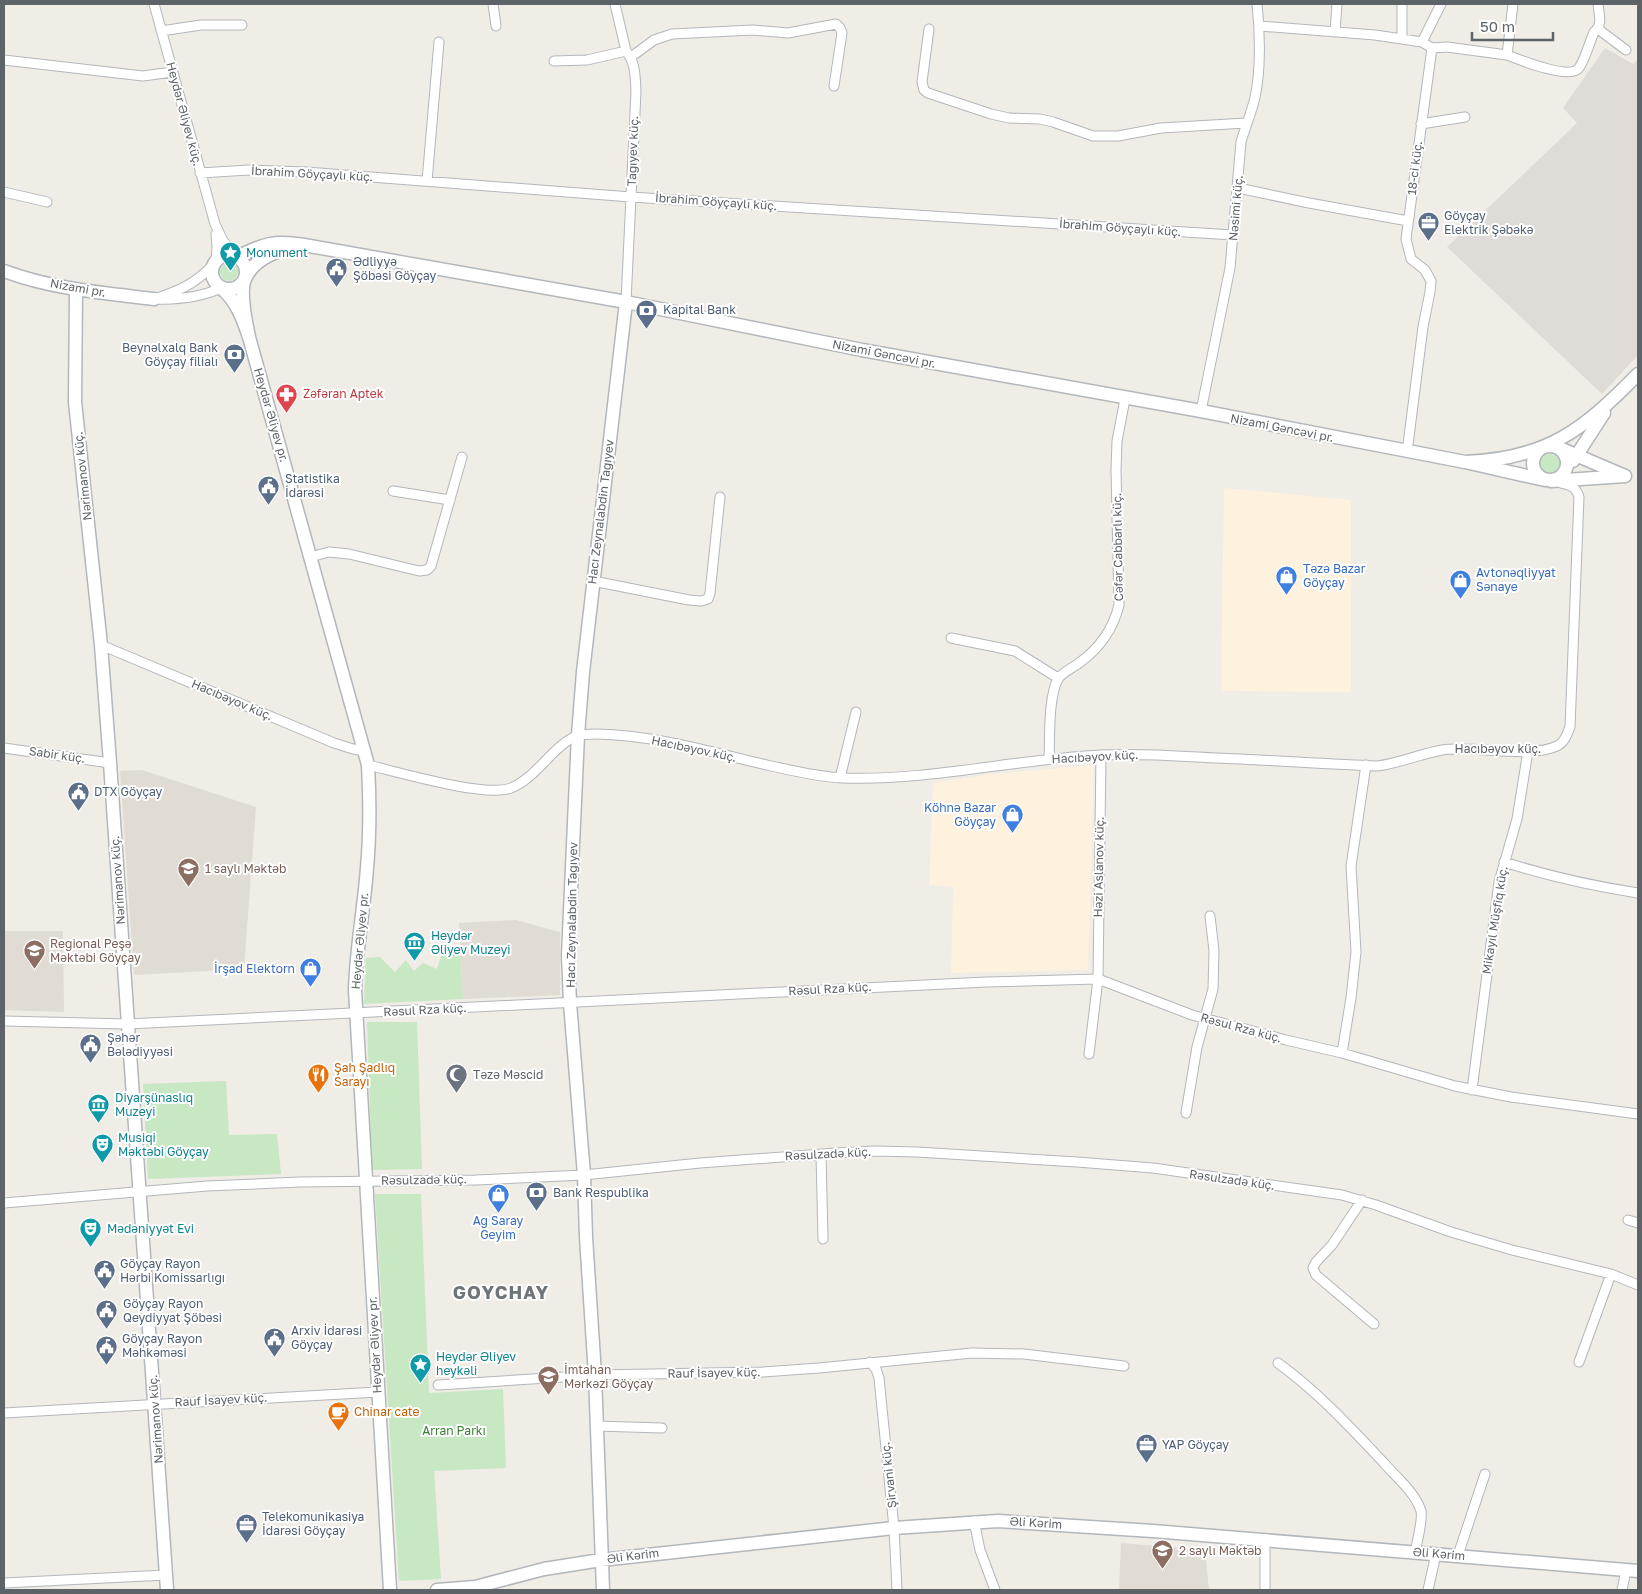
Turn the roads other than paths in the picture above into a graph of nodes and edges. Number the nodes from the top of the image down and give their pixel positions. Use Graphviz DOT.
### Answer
graph roads {
  1 [pos="154,4"];
  2 [pos="493,4"];
  3 [pos="615,4"];
  4 [pos="1257,4"];
  5 [pos="1337,4"];
  6 [pos="1402,4"];
  7 [pos="1440,4"];
  8 [pos="1513,4"];
  9 [pos="1598,4"];
  10 [pos="242,25"];
  11 [pos="496,26"];
  12 [pos="1260,26"];
  13 [pos="930,29"];
  14 [pos="1598,29"];
  15 [pos="161,31"];
  16 [pos="1335,32"];
  17 [pos="1402,39"];
  18 [pos="439,42"];
  19 [pos="1422,42"];
  20 [pos="1432,48"];
  21 [pos="1626,50"];
  22 [pos="628,54"];
  23 [pos="1507,55"];
  24 [pos="4,60"];
  25 [pos="554,61"];
  26 [pos="172,72"];
  27 [pos="834,86"];
  28 [pos="1465,117"];
  29 [pos="1246,123"];
  30 [pos="1421,124"];
  31 [pos="200,173"];
  32 [pos="427,181"];
  33 [pos="1238,188"];
  34 [pos="4,192"];
  35 [pos="632,196"];
  36 [pos="47,202"];
  37 [pos="1408,221"];
  38 [pos="215,224"];
  39 [pos="1233,235"];
  40 [pos="304,245"];
  41 [pos="237,257"];
  42 [pos="214,262"];
  43 [pos="4,271"];
  44 [pos="244,280"];
  45 [pos="221,288"];
  46 [pos="76,290"];
  47 [pos="154,299"];
  48 [pos="626,302"];
  49 [pos="249,337"];
  50 [pos="1638,374"];
  51 [pos="1125,399"];
  52 [pos="1610,402"];
  53 [pos="1201,411"];
  54 [pos="1551,447"];
  55 [pos="1407,452"];
  56 [pos="1576,456"];
  57 [pos="462,457"];
  58 [pos="1465,462"];
  59 [pos="1565,472"];
  60 [pos="1625,476"];
  61 [pos="1638,477"];
  62 [pos="1548,480"];
  63 [pos="393,491"];
  64 [pos="720,497"];
  65 [pos="450,500"];
  66 [pos="310,557"];
  67 [pos="593,581"];
  68 [pos="951,638"];
  69 [pos="101,645"];
  70 [pos="1058,678"];
  71 [pos="856,712"];
  72 [pos="578,735"];
  73 [pos="4,748"];
  74 [pos="365,751"];
  75 [pos="1528,751"];
  76 [pos="1101,755"];
  77 [pos="1049,759"];
  78 [pos="110,763"];
  79 [pos="368,765"];
  80 [pos="1366,765"];
  81 [pos="840,778"];
  82 [pos="1504,862"];
  83 [pos="1638,893"];
  84 [pos="1210,916"];
  85 [pos="1098,979"];
  86 [pos="570,1003"];
  87 [pos="356,1014"];
  88 [pos="1205,1019"];
  89 [pos="4,1021"];
  90 [pos="128,1024"];
  91 [pos="1342,1053"];
  92 [pos="1089,1054"];
  93 [pos="1472,1090"];
  94 [pos="1186,1113"];
  95 [pos="1638,1114"];
  96 [pos="821,1154"];
  97 [pos="584,1175"];
  98 [pos="366,1181"];
  99 [pos="139,1191"];
  100 [pos="1362,1200"];
  101 [pos="4,1203"];
  102 [pos="1628,1220"];
  103 [pos="1638,1223"];
  104 [pos="823,1240"];
  105 [pos="1611,1274"];
  106 [pos="1638,1285"];
  107 [pos="1374,1324"];
  108 [pos="870,1362"];
  109 [pos="1579,1362"];
  110 [pos="1278,1363"];
  111 [pos="1124,1366"];
  112 [pos="595,1375"];
  113 [pos="438,1385"];
  114 [pos="378,1392"];
  115 [pos="155,1404"];
  116 [pos="4,1413"];
  117 [pos="596,1426"];
  118 [pos="662,1428"];
  119 [pos="1485,1474"];
  120 [pos="974,1522"];
  121 [pos="894,1528"];
  122 [pos="1265,1540"];
  123 [pos="1415,1552"];
  124 [pos="1436,1554"];
  125 [pos="1458,1556"];
  126 [pos="601,1560"];
  127 [pos="1632,1570"];
  128 [pos="166,1575"];
  129 [pos="4,1583"];
  130 [pos="167,1590"];
  131 [pos="390,1590"];
  132 [pos="445,1590"];
  133 [pos="603,1590"];
  134 [pos="897,1590"];
  135 [pos="995,1590"];
  136 [pos="1265,1590"];
  137 [pos="1428,1590"];
  138 [pos="1622,1590"];
  1 -- 15 [label="street, Heydər Əliyev küç."];
  2 -- 11 [label="street"];
  3 -- 22 [label="street, Tağıyev küç."];
  4 -- 12 [label="street, Nəsimi küç."];
  5 -- 16 [label="street"];
  6 -- 17 [label="street"];
  7 -- 19 [label="street"];
  8 -- 23 [label="street"];
  9 -- 14 [label="street"];
  10 -- 15 [label="street"];
  12 -- 16 [label="street"];
  12 -- 29 [label="street, Nəsimi küç."];
  13 -- 29 [label="street"];
  14 -- 21 [label="street"];
  14 -- 23 [label="street"];
  15 -- 26 [label="street, Heydər Əliyev küç."];
  16 -- 17 [label="street"];
  17 -- 19 [label="street"];
  18 -- 32 [label="street"];
  19 -- 20 [label="street"];
  20 -- 23 [label="street"];
  20 -- 30 [label="street, 18-ci küç."];
  22 -- 25 [label="street"];
  22 -- 27 [label="street"];
  22 -- 35 [label="street, Tağıyev küç."];
  24 -- 26 [label="street"];
  26 -- 31 [label="street, Heydər Əliyev küç."];
  28 -- 30 [label="street"];
  29 -- 33 [label="street, Nəsimi küç."];
  30 -- 37 [label="street, 18-ci küç."];
  31 -- 32 [label="street, İbrahim Göyçaylı küç."];
  31 -- 38 [label="street, Heydər Əliyev küç."];
  32 -- 35 [label="street, İbrahim Göyçaylı küç."];
  33 -- 37 [label="street"];
  33 -- 39 [label="street, Nəsimi küç."];
  34 -- 36 [label="street"];
  35 -- 39 [label="street, İbrahim Göyçaylı küç."];
  35 -- 48 [label="street, Tağıyev küç."];
  37 -- 55 [label="street, 18-ci küç."];
  38 -- 41 [label="street"];
  38 -- 42 [label="street"];
  39 -- 53 [label="street, Nəsimi küç."];
  40 -- 41 [label="main road, Nizami Gəncəvi pr."];
  40 -- 44 [label="main road"];
  40 -- 48 [label="main road, Nizami Gəncəvi pr."];
  41 -- 42 [label="main road"];
  41 -- 44 [label="main road"];
  42 -- 45 [label="main road"];
  42 -- 47 [label="street"];
  43 -- 46 [label="main road, Nizami pr."];
  44 -- 45 [label="main road"];
  44 -- 49 [label="main road"];
  45 -- 47 [label="street"];
  45 -- 49 [label="main road"];
  46 -- 47 [label="main road, Nizami pr."];
  46 -- 69 [label="main road, Nərimanov küç."];
  48 -- 51 [label="main road, Nizami Gəncəvi pr."];
  48 -- 67 [label="main road, Hacı Zeynalabdin Tağıyev"];
  49 -- 66 [label="main road, Heydər Əliyev pr."];
  50 -- 52 [label="main road"];
  51 -- 53 [label="main road, Nizami Gəncəvi pr."];
  51 -- 70 [label="street, Cəfər Cabbarlı küç."];
  52 -- 54 [label="main road"];
  52 -- 56 [label="main road"];
  53 -- 55 [label="main road, Nizami Gəncəvi pr."];
  54 -- 56 [label="main road"];
  54 -- 58 [label="main road"];
  54 -- 59 [label="main road"];
  54 -- 62 [label="main road"];
  55 -- 58 [label="main road, Nizami Gəncəvi pr."];
  56 -- 59 [label="main road"];
  56 -- 60 [label="main road"];
  57 -- 65 [label="street"];
  58 -- 62 [label="main road"];
  59 -- 62 [label="main road"];
  60 -- 61 [label="main road"];
  60 -- 62 [label="main road"];
  62 -- 75 [label="street, Hacıbəyov küç."];
  63 -- 65 [label="street"];
  64 -- 67 [label="street"];
  65 -- 66 [label="street"];
  66 -- 74 [label="main road, Heydər Əliyev pr."];
  67 -- 72 [label="main road, Hacı Zeynalabdin Tağıyev"];
  68 -- 70 [label="street"];
  69 -- 74 [label="street, Hacıbəyov küç."];
  69 -- 78 [label="main road, Nərimanov küç."];
  70 -- 77 [label="street"];
  71 -- 81 [label="street"];
  72 -- 79 [label="street"];
  72 -- 81 [label="street, Hacıbəyov küç."];
  72 -- 86 [label="main road, Hacı Zeynalabdin Tağıyev"];
  73 -- 78 [label="street, Sabir küç."];
  74 -- 79 [label="main road, Heydər Əliyev pr."];
  75 -- 80 [label="street, Hacıbəyov küç."];
  75 -- 82 [label="street, Mikayıl Müşfiq küç."];
  76 -- 77 [label="street, Hacıbəyov küç."];
  76 -- 80 [label="street, Hacıbəyov küç."];
  76 -- 85 [label="street, Həzi Aslanov küç."];
  77 -- 81 [label="street, Hacıbəyov küç."];
  78 -- 90 [label="main road, Nərimanov küç."];
  79 -- 87 [label="main road, Heydər Əliyev pr."];
  80 -- 91 [label="street"];
  82 -- 83 [label="street"];
  82 -- 93 [label="street, Mikayıl Müşfiq küç."];
  84 -- 88 [label="street"];
  85 -- 86 [label="street, Rəsul Rza küç."];
  85 -- 88 [label="street, Rəsul Rza küç."];
  85 -- 92 [label="street, Həzi Aslanov küç."];
  86 -- 87 [label="street, Rəsul Rza küç."];
  86 -- 97 [label="main road, Hacı Zeynalabdin Tağıyev"];
  87 -- 90 [label="street, Rəsul Rza küç."];
  87 -- 98 [label="main road, Heydər Əliyev pr."];
  88 -- 91 [label="street, Rəsul Rza küç."];
  88 -- 94 [label="street"];
  89 -- 90 [label="street, Rəsul Rza küç."];
  90 -- 99 [label="main road, Nərimanov küç."];
  91 -- 93 [label="street, Rəsul Rza küç."];
  93 -- 95 [label="street, Rəsul Rza küç."];
  96 -- 97 [label="street, Rəsulzadə küç."];
  96 -- 100 [label="street, Rəsulzadə küç."];
  96 -- 104 [label="street"];
  97 -- 98 [label="street, Rəsulzadə küç."];
  97 -- 112 [label="main road, Hacı Zeynalabdin Tağıyev"];
  98 -- 99 [label="street, Rəsulzadə küç."];
  98 -- 114 [label="main road, Heydər Əliyev pr."];
  99 -- 101 [label="street, Rəsulzadə küç."];
  99 -- 115 [label="main road, Nərimanov küç."];
  100 -- 105 [label="street, Rəsulzadə küç."];
  100 -- 107 [label="street"];
  102 -- 103 [label="street"];
  105 -- 106 [label="street, Rəsulzadə küç."];
  105 -- 109 [label="street"];
  108 -- 111 [label="street, Rauf İsayev küç."];
  108 -- 112 [label="street, Rauf İsayev küç."];
  108 -- 121 [label="street, Şirvani küç."];
  110 -- 123 [label="street"];
  112 -- 113 [label="street, Rauf İsayev küç."];
  112 -- 117 [label="main road, Hacı Zeynalabdin Tağıyev"];
  114 -- 115 [label="street, Rauf İsayev küç."];
  114 -- 131 [label="main road, Heydər Əliyev pr."];
  115 -- 116 [label="street, Rauf İsayev küç."];
  115 -- 128 [label="main road, Nərimanov küç."];
  117 -- 118 [label="street"];
  117 -- 126 [label="main road, Hacı Zeynalabdin Tağıyev"];
  119 -- 125 [label="street"];
  120 -- 121 [label="main road, Əli Kərim"];
  120 -- 122 [label="main road, Əli Kərim"];
  120 -- 135 [label="street"];
  121 -- 126 [label="main road, Əli Kərim"];
  121 -- 134 [label="street, Şirvani küç."];
  122 -- 123 [label="main road, Əli Kərim"];
  122 -- 136 [label="street"];
  123 -- 124 [label="main road, Əli Kərim"];
  124 -- 125 [label="main road, Əli Kərim"];
  124 -- 137 [label="street"];
  125 -- 127 [label="main road, Əli Kərim"];
  126 -- 132 [label="main road, Əli Kərim"];
  126 -- 133 [label="main road, Hacı Zeynalabdin Tağıyev"];
  127 -- 138 [label="street"];
  128 -- 129 [label="street"];
  128 -- 130 [label="main road, Nərimanov küç."];
}
